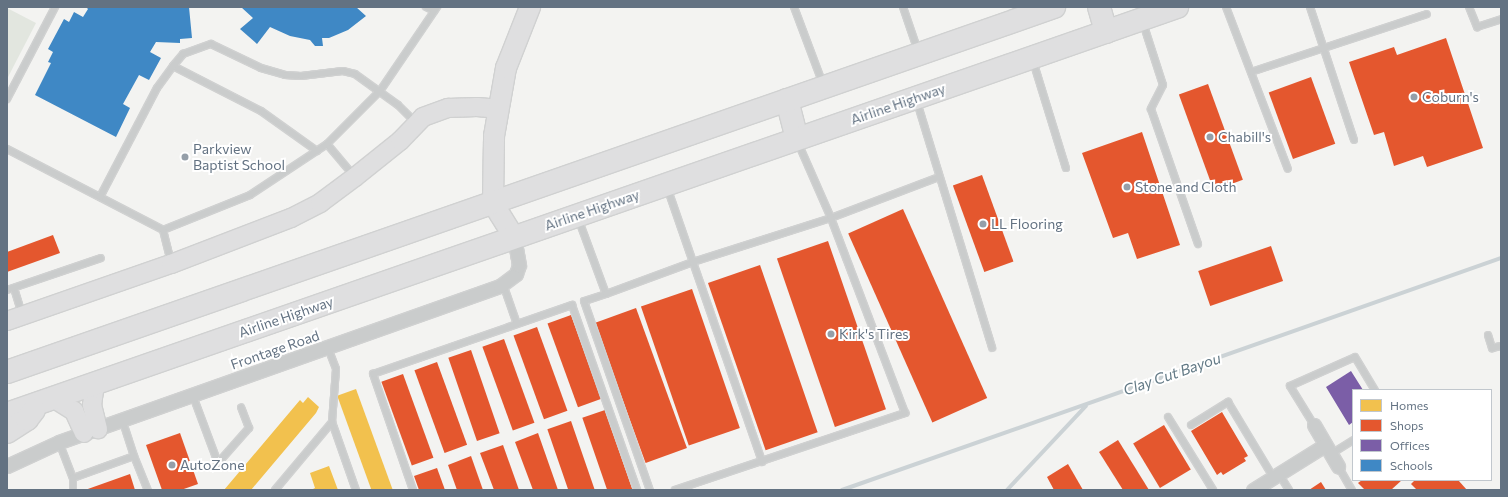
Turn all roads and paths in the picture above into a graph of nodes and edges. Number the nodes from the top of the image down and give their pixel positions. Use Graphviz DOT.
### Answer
graph roads {
  1 [pos="55,7"];
  2 [pos="426,7"];
  3 [pos="530,7"];
  4 [pos="794,7"];
  5 [pos="903,7"];
  6 [pos="1054,7"];
  7 [pos="1099,7"];
  8 [pos="1177,7"];
  9 [pos="1226,7"];
  10 [pos="1310,7"];
  11 [pos="1469,7"];
  12 [pos="435,9"];
  13 [pos="1427,14"];
  14 [pos="1142,19"];
  15 [pos="1501,19"];
  16 [pos="1106,32"];
  17 [pos="1324,50"];
  18 [pos="919,54"];
  19 [pos="1032,57"];
  20 [pos="173,66"];
  21 [pos="1251,72"];
  22 [pos="824,87"];
  23 [pos="380,91"];
  24 [pos="915,98"];
  25 [pos="7,99"];
  26 [pos="787,100"];
  27 [pos="498,109"];
  28 [pos="417,124"];
  29 [pos="796,139"];
  30 [pos="1354,140"];
  31 [pos="327,144"];
  32 [pos="7,149"];
  33 [pos="317,151"];
  34 [pos="1066,168"];
  35 [pos="1288,169"];
  36 [pos="939,177"];
  37 [pos="355,178"];
  38 [pos="666,184"];
  39 [pos="100,197"];
  40 [pos="493,203"];
  41 [pos="577,215"];
  42 [pos="831,218"];
  43 [pos="163,230"];
  44 [pos="514,237"];
  45 [pos="1198,244"];
  46 [pos="101,258"];
  47 [pos="693,262"];
  48 [pos="171,264"];
  49 [pos="503,284"];
  50 [pos="14,288"];
  51 [pos="7,290"];
  52 [pos="606,294"];
  53 [pos="15,318"];
  54 [pos="517,324"];
  55 [pos="1488,334"];
  56 [pos="1501,346"];
  57 [pos="328,348"];
  58 [pos="992,348"];
  59 [pos="54,356"];
  60 [pos="7,372"];
  61 [pos="7,383"];
  62 [pos="95,384"];
  63 [pos="1374,389"];
  64 [pos="193,396"];
  65 [pos="46,401"];
  66 [pos="241,407"];
  67 [pos="7,414"];
  68 [pos="1168,417"];
  69 [pos="122,420"];
  70 [pos="332,422"];
  71 [pos="1192,425"];
  72 [pos="1314,425"];
  73 [pos="91,431"];
  74 [pos="7,432"];
  75 [pos="1352,440"];
  76 [pos="59,442"];
  77 [pos="1328,450"];
  78 [pos="134,456"];
  79 [pos="762,462"];
  80 [pos="7,466"];
  81 [pos="1338,466"];
  82 [pos="1276,476"];
  83 [pos="73,478"];
  84 [pos="73,490"];
  85 [pos="148,490"];
  86 [pos="275,490"];
  87 [pos="356,490"];
  88 [pos="413,490"];
  89 [pos="637,490"];
  90 [pos="650,490"];
  91 [pos="675,490"];
  92 [pos="1214,490"];
  93 [pos="1253,490"];
  94 [pos="1289,490"];
  95 [pos="1352,490"];
  1 -- 25 [label="lane"];
  2 -- 12 [label="lane"];
  3 -- 27 [label="main road"];
  4 -- 22 [label="lane"];
  5 -- 18 [label="lane"];
  6 -- 18 [label="highway"];
  7 -- 16 [label="highway"];
  8 -- 14 [label="highway, Airline Highway"];
  9 -- 21 [label="lane"];
  10 -- 17 [label="lane"];
  11 -- 15 [label="lane"];
  12 -- 23 [label="lane"];
  13 -- 17 [label="lane"];
  14 -- 16 [label="highway, Airline Highway"];
  14 -- 45 [label="lane"];
  16 -- 19 [label="highway, Airline Highway"];
  17 -- 21 [label="lane"];
  17 -- 30 [label="lane"];
  18 -- 22 [label="highway"];
  19 -- 24 [label="highway, Airline Highway"];
  19 -- 34 [label="lane"];
  20 -- 23 [label="lane"];
  20 -- 33 [label="lane"];
  20 -- 39 [label="lane"];
  21 -- 35 [label="lane"];
  22 -- 26 [label="highway"];
  23 -- 28 [label="lane"];
  23 -- 31 [label="lane"];
  24 -- 29 [label="highway, Airline Highway"];
  24 -- 36 [label="lane"];
  26 -- 29 [label="highway"];
  26 -- 40 [label="highway"];
  27 -- 28 [label="street"];
  27 -- 40 [label="main road"];
  28 -- 37 [label="street"];
  29 -- 38 [label="highway, Airline Highway"];
  29 -- 42 [label="lane"];
  31 -- 33 [label="lane"];
  31 -- 37 [label="lane"];
  32 -- 39 [label="lane"];
  33 -- 43 [label="lane"];
  36 -- 42 [label="lane"];
  36 -- 58 [label="lane"];
  37 -- 48 [label="street"];
  38 -- 41 [label="highway, Airline Highway"];
  38 -- 47 [label="lane"];
  39 -- 43 [label="lane"];
  40 -- 44 [label="main road"];
  40 -- 59 [label="highway"];
  41 -- 44 [label="highway, Airline Highway"];
  41 -- 52 [label="lane"];
  42 -- 47 [label="lane"];
  42 -- 79 [label="lane"];
  43 -- 48 [label="lane"];
  44 -- 49 [label="street, Frontage Road"];
  44 -- 62 [label="highway, Airline Highway"];
  46 -- 50 [label="lane"];
  47 -- 52 [label="lane"];
  47 -- 79 [label="lane"];
  48 -- 53 [label="street"];
  49 -- 54 [label="lane"];
  49 -- 57 [label="street, Frontage Road"];
  50 -- 51 [label="lane"];
  50 -- 53 [label="lane"];
  52 -- 90 [label="lane"];
  54 -- 88 [label="lane"];
  54 -- 89 [label="lane"];
  55 -- 56 [label="lane"];
  57 -- 64 [label="street, Frontage Road"];
  57 -- 70 [label="lane"];
  59 -- 60 [label="highway"];
  59 -- 61 [label="highway"];
  62 -- 65 [label="highway, Airline Highway"];
  62 -- 73 [label="street"];
  63 -- 72 [label="lane"];
  64 -- 66 [label="lane"];
  64 -- 69 [label="street, Frontage Road"];
  65 -- 67 [label="highway, Airline Highway"];
  65 -- 73 [label="street"];
  65 -- 74 [label="highway"];
  68 -- 92 [label="lane"];
  69 -- 73 [label="street, Frontage Road"];
  69 -- 78 [label="lane"];
  70 -- 86 [label="lane"];
  70 -- 87 [label="lane"];
  71 -- 82 [label="lane"];
  72 -- 77 [label="street"];
  73 -- 76 [label="street, Frontage Road"];
  75 -- 77 [label="lane"];
  76 -- 80 [label="street, Frontage Road"];
  76 -- 83 [label="lane"];
  77 -- 81 [label="street"];
  77 -- 82 [label="street"];
  78 -- 83 [label="lane"];
  78 -- 85 [label="lane"];
  79 -- 91 [label="lane"];
  81 -- 95 [label="lane"];
  82 -- 93 [label="street"];
  82 -- 94 [label="lane"];
  83 -- 84 [label="lane"];
}
